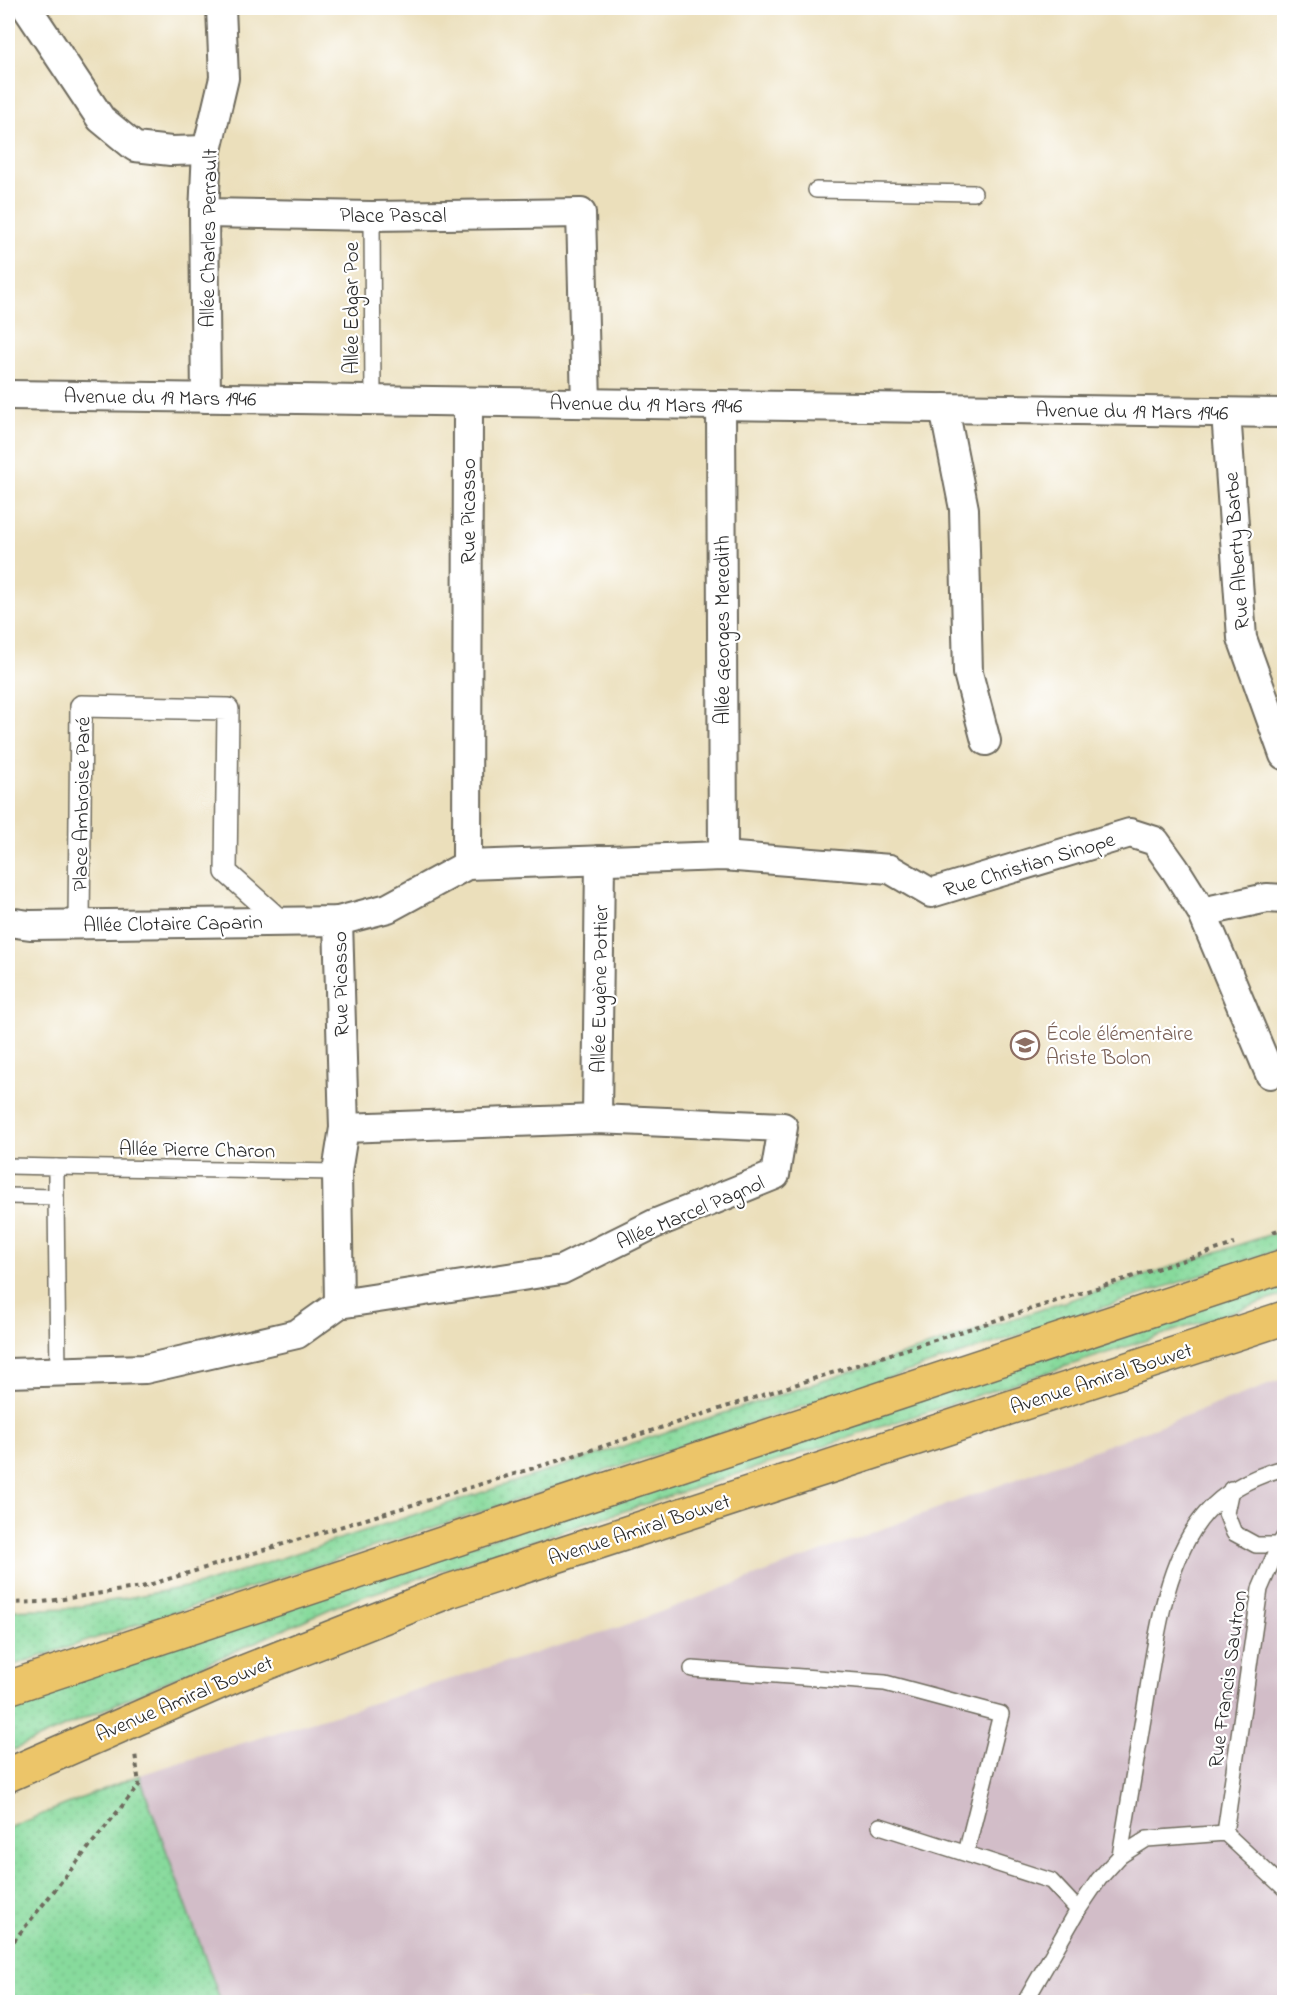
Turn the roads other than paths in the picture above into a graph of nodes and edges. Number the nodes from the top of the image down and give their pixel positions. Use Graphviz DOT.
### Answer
graph roads {
  1 [pos="27,8"];
  2 [pos="221,8"];
  3 [pos="207,150"];
  4 [pos="816,190"];
  5 [pos="974,193"];
  6 [pos="204,213"];
  7 [pos="372,216"];
  8 [pos="8,395"];
  9 [pos="206,398"];
  10 [pos="373,400"];
  11 [pos="468,402"];
  12 [pos="586,403"];
  13 [pos="721,405"];
  14 [pos="944,408"];
  15 [pos="1226,412"];
  16 [pos="1284,413"];
  17 [pos="986,741"];
  18 [pos="1284,755"];
  19 [pos="723,856"];
  20 [pos="600,860"];
  21 [pos="467,865"];
  22 [pos="1279,896"];
  23 [pos="1202,912"];
  24 [pos="338,921"];
  25 [pos="8,922"];
  26 [pos="282,922"];
  27 [pos="79,925"];
  28 [pos="1269,1074"];
  29 [pos="597,1119"];
  30 [pos="344,1128"];
  31 [pos="8,1166"];
  32 [pos="56,1167"];
  33 [pos="337,1172"];
  34 [pos="8,1196"];
  35 [pos="56,1197"];
  36 [pos="1284,1266"];
  37 [pos="339,1304"];
  38 [pos="1284,1318"];
  39 [pos="8,1373"];
  40 [pos="58,1373"];
  41 [pos="1284,1468"];
  42 [pos="1231,1489"];
  43 [pos="1282,1541"];
  44 [pos="692,1669"];
  45 [pos="8,1688"];
  46 [pos="8,1775"];
  47 [pos="880,1826"];
  48 [pos="1225,1833"];
  49 [pos="966,1853"];
  50 [pos="1120,1856"];
  51 [pos="1284,1888"];
  52 [pos="1078,1910"];
  53 [pos="1025,2002"];
  1 -- 3 [label="street"];
  2 -- 3 [label="street, Allée Charles Perrault"];
  3 -- 6 [label="street, Allée Charles Perrault"];
  4 -- 5 [label="lane"];
  6 -- 7 [label="street, Place Pascal"];
  6 -- 9 [label="street, Allée Charles Perrault"];
  7 -- 10 [label="lane, Allée Edgar Poe"];
  7 -- 12 [label="street, Place Pascal"];
  8 -- 9 [label="street, Avenue du 19 Mars 1946"];
  9 -- 10 [label="street, Avenue du 19 Mars 1946"];
  10 -- 11 [label="street, Avenue du 19 Mars 1946"];
  11 -- 12 [label="street, Avenue du 19 Mars 1946"];
  11 -- 21 [label="street, Rue Picasso"];
  12 -- 13 [label="street, Avenue du 19 Mars 1946"];
  13 -- 14 [label="street, Avenue du 19 Mars 1946"];
  13 -- 19 [label="street, Allée Georges Meredith"];
  14 -- 15 [label="street, Avenue du 19 Mars 1946"];
  14 -- 17 [label="street"];
  15 -- 16 [label="street, Avenue du 19 Mars 1946"];
  15 -- 18 [label="street, Rue Alberty Barbe"];
  19 -- 20 [label="street, Rue Christian Sinope"];
  19 -- 23 [label="street, Rue Christian Sinope"];
  20 -- 21 [label="street, Rue Christian Sinope"];
  20 -- 29 [label="street, Allée Eugène Pottier"];
  21 -- 24 [label="street, Rue Picasso"];
  22 -- 23 [label="street"];
  23 -- 28 [label="street, Rue Christian Sinope"];
  24 -- 26 [label="street, Allée Clotaire Caparin"];
  24 -- 30 [label="street, Rue Picasso"];
  25 -- 27 [label="street, Allée Clotaire Caparin"];
  26 -- 27 [label="street, Allée Clotaire Caparin"];
  26 -- 27 [label="street, Place Ambroise Paré"];
  29 -- 30 [label="street, Allée Marcel Pagnol"];
  29 -- 37 [label="street, Allée Marcel Pagnol"];
  30 -- 33 [label="street, Rue Picasso"];
  31 -- 32 [label="lane, Allée Pierre Charon"];
  32 -- 33 [label="lane, Allée Pierre Charon"];
  32 -- 35 [label="lane"];
  33 -- 37 [label="street, Rue Picasso"];
  34 -- 35 [label="lane"];
  35 -- 40 [label="lane"];
  36 -- 45 [label="main road"];
  37 -- 40 [label="street"];
  38 -- 46 [label="main road, Avenue Amiral Bouvet"];
  39 -- 40 [label="street"];
  41 -- 42 [label="lane"];
  42 -- 43 [label="lane"];
  42 -- 50 [label="lane"];
  43 -- 48 [label="lane, Rue Francis Sautron"];
  44 -- 49 [label="lane"];
  47 -- 49 [label="lane"];
  48 -- 50 [label="lane"];
  48 -- 51 [label="lane"];
  49 -- 52 [label="lane"];
  50 -- 52 [label="lane"];
  52 -- 53 [label="lane"];
}
